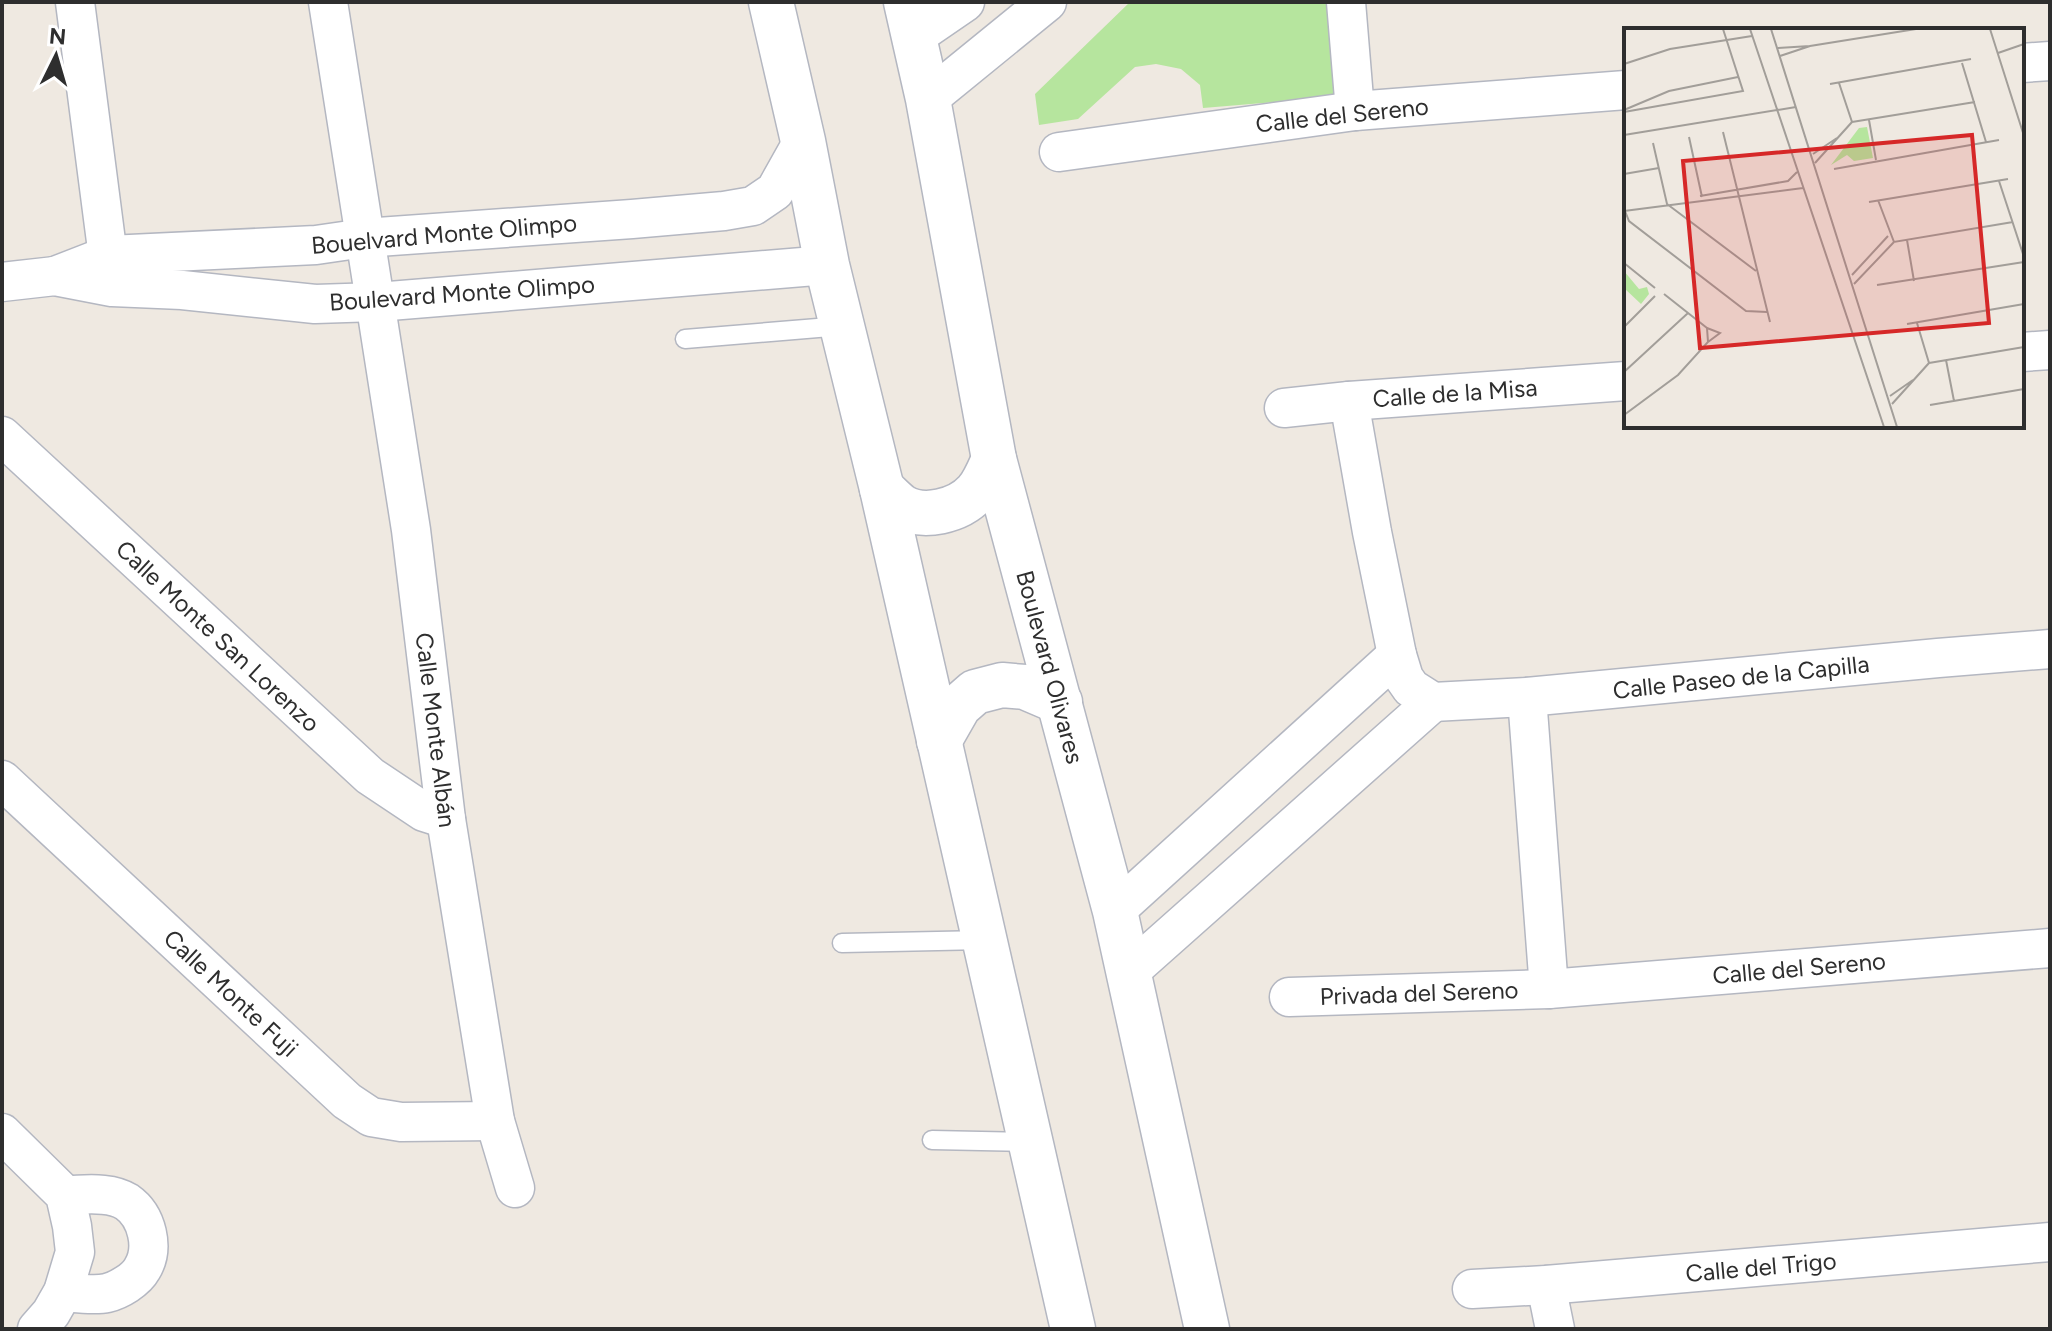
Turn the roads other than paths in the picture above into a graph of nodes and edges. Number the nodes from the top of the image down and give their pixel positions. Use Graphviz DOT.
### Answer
graph roads {
  1 [pos="75,2"];
  2 [pos="328,2"];
  3 [pos="771,2"];
  4 [pos="965,2"];
  5 [pos="1047,2"];
  6 [pos="1346,2"];
  7 [pos="910,19"];
  8 [pos="2050,61"];
  9 [pos="2024,63"];
  10 [pos="1624,90"];
  11 [pos="928,99"];
  12 [pos="1355,111"];
  13 [pos="803,141"];
  14 [pos="1059,152"];
  15 [pos="827,265"];
  16 [pos="370,270"];
  17 [pos="110,271"];
  18 [pos="2,282"];
  19 [pos="842,326"];
  20 [pos="685,339"];
  21 [pos="2050,350"];
  22 [pos="2024,352"];
  23 [pos="1624,381"];
  24 [pos="1349,401"];
  25 [pos="1284,408"];
  26 [pos="2,436"];
  27 [pos="994,459"];
  28 [pos="882,489"];
  29 [pos="2050,649"];
  30 [pos="1414,681"];
  31 [pos="1527,697"];
  32 [pos="1060,702"];
  33 [pos="939,741"];
  34 [pos="2,780"];
  35 [pos="446,819"];
  36 [pos="1115,911"];
  37 [pos="985,940"];
  38 [pos="842,943"];
  39 [pos="2050,948"];
  40 [pos="1128,973"];
  41 [pos="1549,989"];
  42 [pos="1289,997"];
  43 [pos="495,1121"];
  44 [pos="2,1133"];
  45 [pos="932,1140"];
  46 [pos="1031,1142"];
  47 [pos="515,1188"];
  48 [pos="65,1195"];
  49 [pos="2050,1242"];
  50 [pos="1546,1285"];
  51 [pos="1472,1289"];
  52 [pos="63,1292"];
  53 [pos="37,1329"];
  54 [pos="1073,1329"];
  55 [pos="1207,1329"];
  56 [pos="1555,1329"];
  1 -- 17 [label="street"];
  2 -- 16 [label="street, Calle Monte Albán"];
  3 -- 13 [label="street"];
  4 -- 7 [label="street"];
  5 -- 11 [label="street"];
  6 -- 12 [label="street"];
  7 -- 11 [label="street, Boulevard Olivares"];
  8 -- 9 [label="street"];
  10 -- 12 [label="street, Calle del Sereno"];
  11 -- 27 [label="street, Boulevard Olivares"];
  12 -- 14 [label="street, Calle del Sereno"];
  13 -- 15 [label="street"];
  13 -- 16 [label="street, Bouelvard Monte Olimpo"];
  15 -- 16 [label="street, Boulevard Monte Olimpo"];
  15 -- 19 [label="street"];
  16 -- 17 [label="street, Bouelvard Monte Olimpo"];
  16 -- 17 [label="street, Boulevard Monte Olimpo"];
  16 -- 35 [label="street, Calle Monte Albán"];
  17 -- 18 [label="street, Boulevard Monte Olimpo"];
  19 -- 20 [label="lane"];
  19 -- 28 [label="street"];
  21 -- 22 [label="street"];
  23 -- 24 [label="street, Calle de la Misa"];
  24 -- 25 [label="street, Calle de la Misa"];
  24 -- 30 [label="street"];
  26 -- 35 [label="street, Calle Monte San Lorenzo"];
  27 -- 28 [label="street"];
  27 -- 32 [label="street, Boulevard Olivares"];
  28 -- 33 [label="street"];
  29 -- 31 [label="street, Calle Paseo de la Capilla"];
  30 -- 31 [label="street, Calle Paseo de la Capilla"];
  30 -- 36 [label="street"];
  30 -- 40 [label="street"];
  31 -- 41 [label="street"];
  32 -- 33 [label="street"];
  32 -- 36 [label="street, Boulevard Olivares"];
  33 -- 37 [label="street"];
  34 -- 43 [label="street, Calle Monte Fuji"];
  35 -- 43 [label="street, Calle Monte Albán"];
  36 -- 40 [label="street, Boulevard Olivares"];
  37 -- 38 [label="lane"];
  37 -- 46 [label="street"];
  39 -- 41 [label="street, Calle del Sereno"];
  40 -- 55 [label="street, Boulevard Olivares"];
  41 -- 42 [label="street, Privada del Sereno"];
  43 -- 47 [label="street, Calle Monte Albán"];
  44 -- 48 [label="street"];
  45 -- 46 [label="lane"];
  46 -- 54 [label="street"];
  48 -- 52 [label="street"];
  48 -- 52 [label="street"];
  49 -- 50 [label="street, Calle del Trigo"];
  50 -- 51 [label="street, Calle del Trigo"];
  50 -- 56 [label="street"];
  52 -- 53 [label="street"];
}
